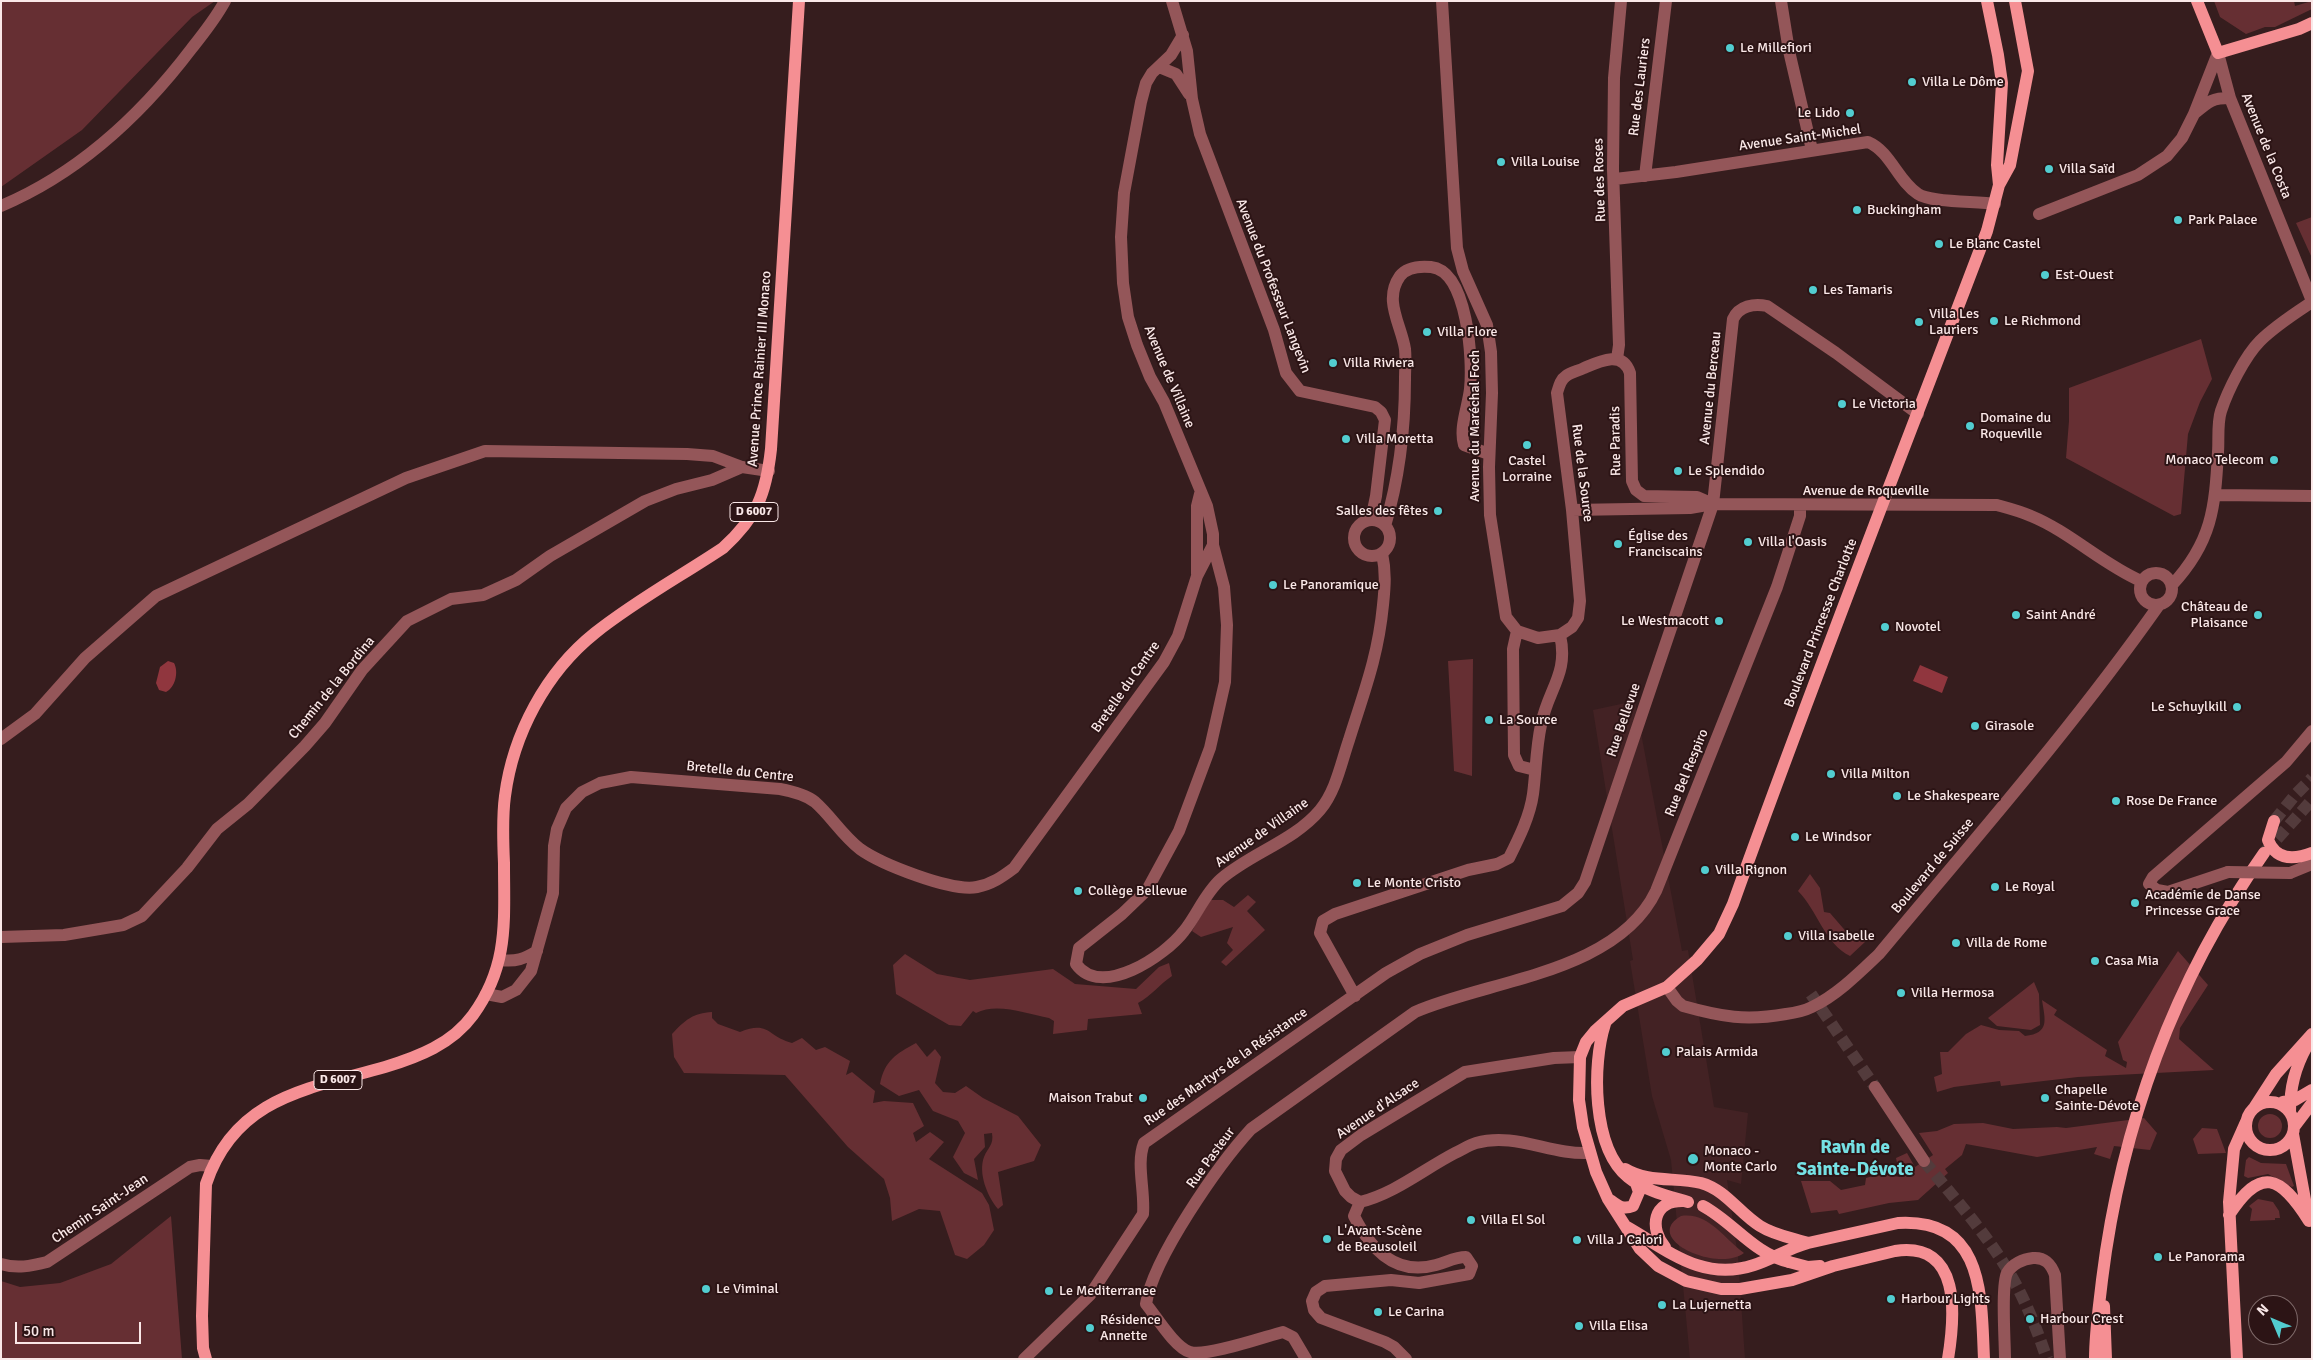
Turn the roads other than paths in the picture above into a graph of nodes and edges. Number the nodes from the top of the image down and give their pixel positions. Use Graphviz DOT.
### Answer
graph roads {
  1 [pos="225,1"];
  2 [pos="799,1"];
  3 [pos="1172,1"];
  4 [pos="1442,1"];
  5 [pos="1621,1"];
  6 [pos="1666,1"];
  7 [pos="1781,1"];
  8 [pos="1987,1"];
  9 [pos="2015,1"];
  10 [pos="2197,1"];
  11 [pos="2312,23"];
  12 [pos="1183,35"];
  13 [pos="2218,53"];
  14 [pos="1159,67"];
  15 [pos="2002,83"];
  16 [pos="2027,84"];
  17 [pos="2230,98"];
  18 [pos="1192,99"];
  19 [pos="2194,114"];
  20 [pos="1812,150"];
  21 [pos="1645,176"];
  22 [pos="1615,179"];
  23 [pos="1999,185"];
  24 [pos="1996,204"];
  25 [pos="1,206"];
  26 [pos="2039,214"];
  27 [pos="2312,302"];
  28 [pos="1611,359"];
  29 [pos="1470,388"];
  30 [pos="1492,393"];
  31 [pos="1918,414"];
  32 [pos="1490,454"];
  33 [pos="742,467"];
  34 [pos="768,471"];
  35 [pos="1200,494"];
  36 [pos="2216,495"];
  37 [pos="2312,496"];
  38 [pos="1713,504"];
  39 [pos="1882,505"];
  40 [pos="1800,506"];
  41 [pos="1572,510"];
  42 [pos="1371,520"];
  43 [pos="1385,526"];
  44 [pos="1213,545"];
  45 [pos="1382,553"];
  46 [pos="1196,576"];
  47 [pos="1221,576"];
  48 [pos="2141,581"];
  49 [pos="2172,585"];
  50 [pos="2159,605"];
  51 [pos="1517,630"];
  52 [pos="1560,634"];
  53 [pos="2312,731"];
  54 [pos="1,739"];
  55 [pos="1535,770"];
  56 [pos="2274,821"];
  57 [pos="2264,853"];
  58 [pos="2312,853"];
  59 [pos="2312,864"];
  60 [pos="1530,916"];
  61 [pos="1,937"];
  62 [pos="537,951"];
  63 [pos="500,960"];
  64 [pos="1518,981"];
  65 [pos="1667,987"];
  66 [pos="486,994"];
  67 [pos="1355,996"];
  68 [pos="1606,1021"];
  69 [pos="2312,1034"];
  70 [pos="2312,1038"];
  71 [pos="1580,1057"];
  72 [pos="1875,1087"];
  73 [pos="2312,1090"];
  74 [pos="2312,1103"];
  75 [pos="2286,1105"];
  76 [pos="2254,1108"];
  77 [pos="2246,1122"];
  78 [pos="2294,1131"];
  79 [pos="1589,1153"];
  80 [pos="1613,1159"];
  81 [pos="1924,1161"];
  82 [pos="212,1166"];
  83 [pos="1636,1183"];
  84 [pos="1608,1199"];
  85 [pos="1360,1202"];
  86 [pos="1688,1202"];
  87 [pos="2229,1216"];
  88 [pos="2310,1224"];
  89 [pos="1625,1225"];
  90 [pos="1808,1243"];
  91 [pos="1670,1252"];
  92 [pos="1,1264"];
  93 [pos="1833,1266"];
  94 [pos="2102,1282"];
  95 [pos="204,1353"];
  96 [pos="1024,1359"];
  97 [pos="1306,1359"];
  98 [pos="1406,1359"];
  99 [pos="1948,1359"];
  100 [pos="1984,1359"];
  101 [pos="2005,1359"];
  102 [pos="2060,1359"];
  103 [pos="2095,1359"];
  104 [pos="2106,1359"];
  105 [pos="2237,1359"];
  1 -- 25 [label="street"];
  2 -- 34 [label="main road, Avenue Prince Rainier III Monaco / D 6007"];
  3 -- 12 [label="street, Avenue du Professeur Langevin"];
  4 -- 30 [label="street, Avenue du Maréchal Foch"];
  5 -- 22 [label="street, Rue des Roses"];
  6 -- 21 [label="street, Rue des Lauriers"];
  7 -- 20 [label="street"];
  8 -- 15 [label="main road, Boulevard Princesse Charlotte"];
  9 -- 16 [label="main road, Boulevard Princesse Charlotte"];
  10 -- 13 [label="main road, Avenue de la Costa"];
  11 -- 13 [label="main road"];
  12 -- 14 [label="street, Avenue de Villaine"];
  12 -- 18 [label="street, Avenue du Professeur Langevin"];
  13 -- 17 [label="street, Avenue de la Costa"];
  13 -- 19 [label="street"];
  14 -- 18 [label="street"];
  14 -- 35 [label="street, Avenue de Villaine"];
  15 -- 16 [label="main road"];
  15 -- 23 [label="main road, Boulevard Princesse Charlotte"];
  16 -- 23 [label="main road, Boulevard Princesse Charlotte"];
  17 -- 19 [label="street"];
  17 -- 27 [label="street, Avenue de la Costa"];
  18 -- 42 [label="street, Avenue du Professeur Langevin"];
  19 -- 26 [label="street"];
  20 -- 21 [label="street, Avenue Saint-Michel"];
  20 -- 24 [label="street, Avenue Saint-Michel"];
  21 -- 22 [label="street, Avenue Saint-Michel"];
  22 -- 28 [label="street, Rue des Roses"];
  23 -- 24 [label="main road, Boulevard Princesse Charlotte"];
  24 -- 31 [label="main road, Boulevard Princesse Charlotte"];
  27 -- 36 [label="street"];
  28 -- 38 [label="street, Rue Paradis"];
  28 -- 41 [label="street, Rue de la Source"];
  29 -- 30 [label="street"];
  29 -- 32 [label="street"];
  29 -- 43 [label="street"];
  30 -- 32 [label="street, Avenue du Maréchal Foch"];
  31 -- 38 [label="street, Avenue du Berceau"];
  31 -- 39 [label="main road, Boulevard Princesse Charlotte"];
  32 -- 51 [label="street, Avenue du Maréchal Foch"];
  33 -- 34 [label="street"];
  33 -- 54 [label="street"];
  33 -- 61 [label="street, Chemin de la Bordina"];
  34 -- 63 [label="main road, Avenue Prince Rainier III Monaco / D 6007"];
  35 -- 44 [label="street, Avenue de Villaine"];
  35 -- 46 [label="street, Avenue de Villaine"];
  36 -- 37 [label="street"];
  36 -- 49 [label="street"];
  38 -- 40 [label="street, Avenue de Roqueville"];
  38 -- 41 [label="street, Avenue de Roqueville"];
  38 -- 60 [label="street, Rue Bellevue"];
  39 -- 40 [label="street, Avenue de Roqueville"];
  39 -- 48 [label="street, Avenue de Roqueville"];
  39 -- 65 [label="main road, Boulevard Princesse Charlotte"];
  40 -- 64 [label="street, Rue Bel Respiro"];
  41 -- 52 [label="street, Rue de la Source"];
  42 -- 43 [label="street"];
  42 -- 45 [label="street"];
  43 -- 45 [label="street"];
  44 -- 46 [label="street"];
  44 -- 47 [label="street, Avenue de Villaine"];
  45 -- 47 [label="street, Avenue de Villaine"];
  46 -- 47 [label="street"];
  46 -- 62 [label="street, Bretelle du Centre"];
  48 -- 49 [label="street"];
  48 -- 50 [label="street"];
  49 -- 50 [label="street"];
  50 -- 65 [label="street, Boulevard de Suisse"];
  51 -- 52 [label="street"];
  51 -- 55 [label="street"];
  52 -- 55 [label="street"];
  53 -- 59 [label="street, bridge"];
  55 -- 67 [label="street"];
  56 -- 58 [label="main road"];
  57 -- 94 [label="main road"];
  60 -- 67 [label="street, Rue des Martyrs de la Résistance"];
  62 -- 63 [label="street"];
  62 -- 66 [label="street, Bretelle du Centre"];
  63 -- 66 [label="main road, Avenue Prince Rainier III Monaco / D 6007"];
  64 -- 97 [label="street, Rue Pasteur"];
  65 -- 68 [label="main road, Boulevard Princesse Charlotte"];
  66 -- 82 [label="main road, Avenue Prince Rainier III Monaco / D 6007"];
  67 -- 96 [label="street, Rue des Martyrs de la Résistance"];
  68 -- 71 [label="main road, Boulevard Princesse Charlotte"];
  68 -- 80 [label="main road"];
  69 -- 76 [label="main road"];
  70 -- 75 [label="main road"];
  71 -- 79 [label="main road"];
  71 -- 85 [label="street, Avenue d'Alsace"];
  72 -- 81 [label="street"];
  73 -- 75 [label="main road"];
  74 -- 78 [label="main road"];
  75 -- 76 [label="main road"];
  75 -- 78 [label="main road"];
  76 -- 77 [label="main road"];
  77 -- 78 [label="main road"];
  77 -- 87 [label="main road"];
  78 -- 88 [label="main road"];
  79 -- 84 [label="main road"];
  79 -- 85 [label="street"];
  80 -- 83 [label="main road"];
  80 -- 90 [label="main road"];
  82 -- 92 [label="street, Chemin Saint-Jean"];
  82 -- 95 [label="main road, Avenue Prince Rainier III Monaco / D 6007"];
  83 -- 84 [label="main road"];
  83 -- 86 [label="main road"];
  84 -- 89 [label="main road"];
  85 -- 98 [label="street"];
  86 -- 91 [label="main road"];
  86 -- 93 [label="main road, bridge"];
  87 -- 88 [label="main road"];
  87 -- 105 [label="main road"];
  89 -- 91 [label="main road"];
  89 -- 93 [label="main road"];
  90 -- 91 [label="main road"];
  90 -- 100 [label="main road"];
  93 -- 99 [label="main road"];
  94 -- 103 [label="main road"];
  94 -- 104 [label="main road"];
  101 -- 102 [label="street"];
}
